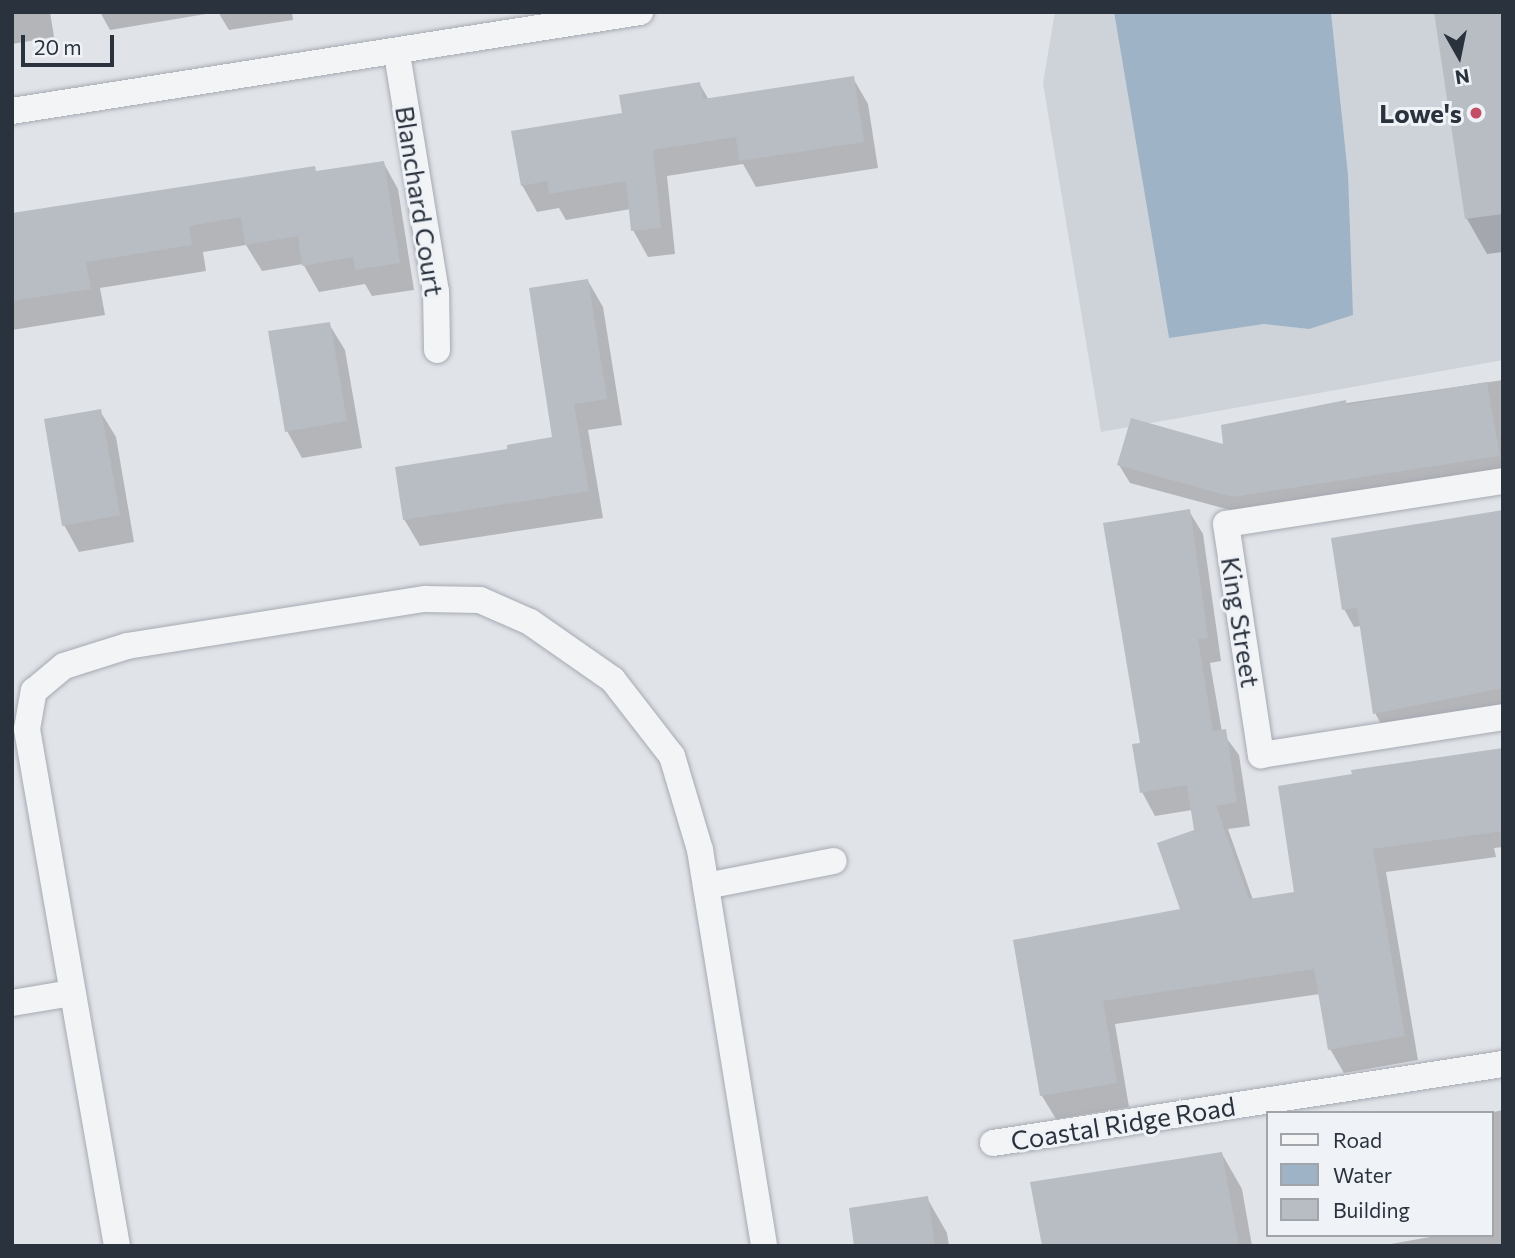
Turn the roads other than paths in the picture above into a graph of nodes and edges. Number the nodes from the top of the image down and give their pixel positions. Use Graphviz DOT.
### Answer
graph roads {
  1 [pos="640,12"];
  2 [pos="397,54"];
  3 [pos="12,111"];
  4 [pos="437,350"];
  5 [pos="1503,481"];
  6 [pos="1503,717"];
  7 [pos="834,862"];
  8 [pos="706,886"];
  9 [pos="72,993"];
  10 [pos="12,1003"];
  11 [pos="1503,1064"];
  12 [pos="993,1143"];
  13 [pos="117,1246"];
  14 [pos="764,1246"];
  1 -- 2 [label="street"];
  2 -- 3 [label="street"];
  2 -- 4 [label="street, Blanchard Court"];
  5 -- 6 [label="street, King Street"];
  7 -- 8 [label="street"];
  8 -- 9 [label="street"];
  8 -- 14 [label="street"];
  9 -- 10 [label="street"];
  9 -- 13 [label="street"];
  11 -- 12 [label="street, Coastal Ridge Road"];
}
